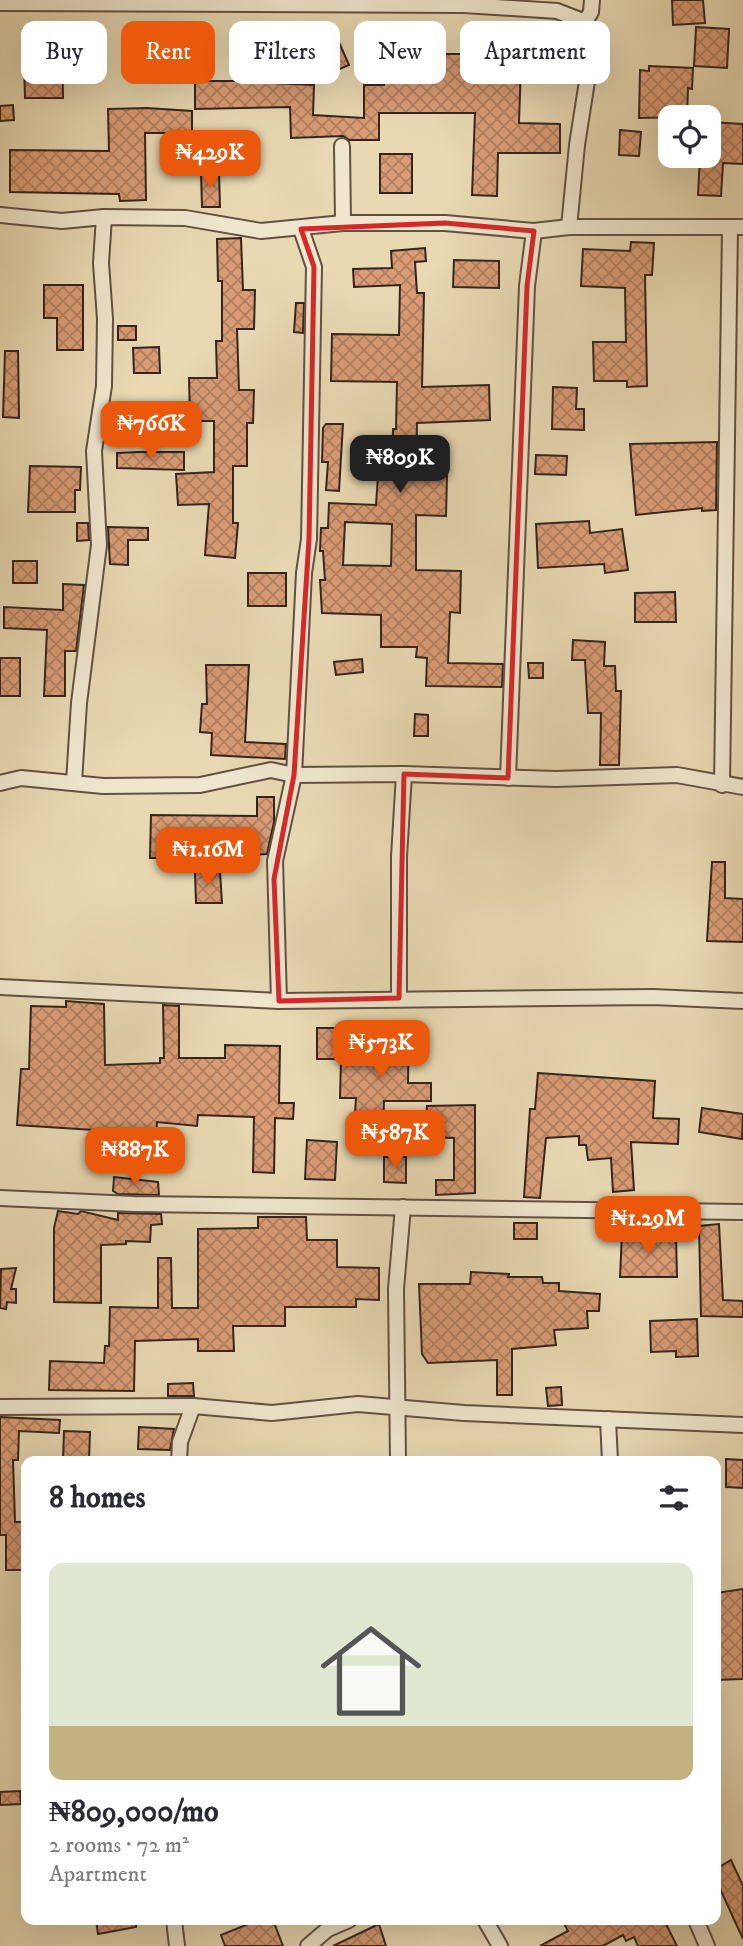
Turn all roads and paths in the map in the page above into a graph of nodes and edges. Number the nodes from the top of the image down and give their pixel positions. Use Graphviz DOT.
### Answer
graph roads {
  1 [pos="592,0"];
  2 [pos="0,3"];
  3 [pos="582,21"];
  4 [pos="586,21"];
  5 [pos="587,84"];
  6 [pos="341,146"];
  7 [pos="0,215"];
  8 [pos="104,217"];
  9 [pos="343,223"];
  10 [pos="569,227"];
  11 [pos="737,228"];
  12 [pos="301,229"];
  13 [pos="534,230"];
  14 [pos="404,774"];
  15 [pos="294,775"];
  16 [pos="508,778"];
  17 [pos="74,782"];
  18 [pos="0,783"];
  19 [pos="722,785"];
  20 [pos="743,787"];
  21 [pos="0,987"];
  22 [pos="399,998"];
  23 [pos="279,1001"];
  24 [pos="743,1002"];
  25 [pos="0,1198"];
  26 [pos="403,1207"];
  27 [pos="743,1212"];
  28 [pos="399,1405"];
  29 [pos="0,1406"];
  30 [pos="193,1406"];
  31 [pos="608,1419"];
  32 [pos="743,1425"];
  33 [pos="179,1456"];
  34 [pos="398,1456"];
  35 [pos="610,1456"];
  36 [pos="175,1925"];
  37 [pos="337,1925"];
  38 [pos="488,1925"];
  39 [pos="698,1925"];
  40 [pos="177,1946"];
  41 [pos="308,1946"];
  42 [pos="500,1946"];
  43 [pos="707,1946"];
  1 -- 4 [label="street"];
  2 -- 3 [label="street"];
  5 -- 10 [label="street"];
  6 -- 9 [label="street"];
  7 -- 8 [label="street"];
  8 -- 12 [label="street"];
  8 -- 17 [label="street"];
  9 -- 12 [label="street"];
  9 -- 13 [label="street"];
  10 -- 11 [label="street"];
  10 -- 13 [label="street"];
  11 -- 19 [label="street"];
  12 -- 15 [label="street"];
  13 -- 16 [label="street"];
  14 -- 15 [label="street"];
  14 -- 16 [label="street"];
  14 -- 22 [label="street"];
  15 -- 17 [label="street"];
  15 -- 23 [label="street"];
  16 -- 19 [label="street"];
  17 -- 18 [label="street"];
  19 -- 20 [label="street"];
  21 -- 23 [label="street"];
  22 -- 23 [label="street"];
  22 -- 24 [label="street"];
  25 -- 26 [label="street"];
  26 -- 27 [label="street"];
  26 -- 28 [label="street"];
  28 -- 30 [label="street"];
  28 -- 31 [label="street"];
  28 -- 34 [label="street"];
  29 -- 30 [label="street"];
  30 -- 33 [label="street"];
  31 -- 32 [label="street"];
  31 -- 35 [label="street"];
  36 -- 40 [label="street"];
  37 -- 41 [label="street"];
  38 -- 42 [label="street"];
  39 -- 43 [label="street"];
}
